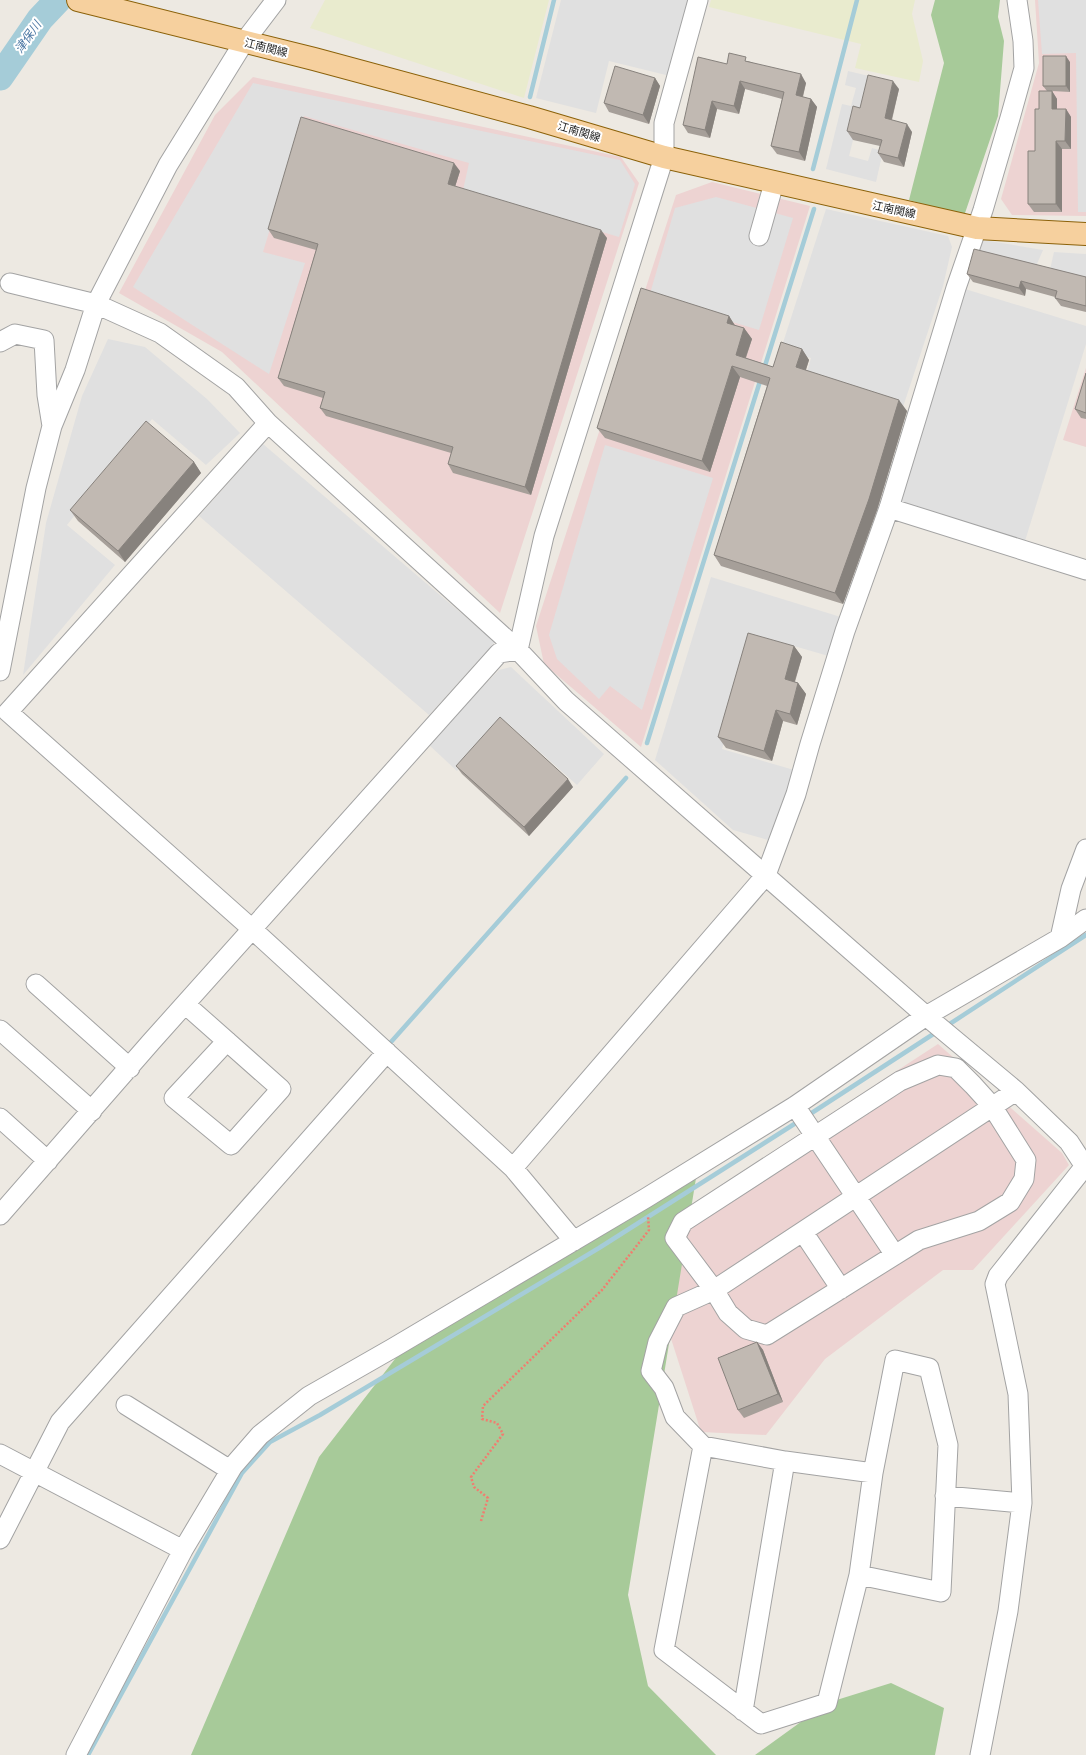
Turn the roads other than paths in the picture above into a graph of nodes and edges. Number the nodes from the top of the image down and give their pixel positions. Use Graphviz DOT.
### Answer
graph roads {
  1 [pos="78,0"];
  2 [pos="276,0"];
  3 [pos="698,0"];
  4 [pos="1017,0"];
  5 [pos="240,41"];
  6 [pos="664,157"];
  7 [pos="774,183"];
  8 [pos="977,228"];
  9 [pos="1086,234"];
  10 [pos="758,236"];
  11 [pos="10,283"];
  12 [pos="96,304"];
  13 [pos="0,342"];
  14 [pos="268,423"];
  15 [pos="52,426"];
  16 [pos="889,508"];
  17 [pos="1086,570"];
  18 [pos="518,650"];
  19 [pos="0,671"];
  20 [pos="1086,849"];
  21 [pos="766,875"];
  22 [pos="1086,919"];
  23 [pos="252,929"];
  24 [pos="1060,938"];
  25 [pos="36,984"];
  26 [pos="185,1004"];
  27 [pos="926,1016"];
  28 [pos="0,1030"];
  29 [pos="227,1041"];
  30 [pos="387,1052"];
  31 [pos="130,1068"];
  32 [pos="1016,1091"];
  33 [pos="795,1106"];
  34 [pos="992,1106"];
  35 [pos="92,1111"];
  36 [pos="0,1118"];
  37 [pos="815,1136"];
  38 [pos="48,1160"];
  39 [pos="1086,1167"];
  40 [pos="513,1168"];
  41 [pos="856,1196"];
  42 [pos="0,1215"];
  43 [pos="802,1232"];
  44 [pos="574,1241"];
  45 [pos="895,1255"];
  46 [pos="841,1289"];
  47 [pos="714,1290"];
  48 [pos="126,1405"];
  49 [pos="702,1446"];
  50 [pos="0,1454"];
  51 [pos="785,1461"];
  52 [pos="230,1470"];
  53 [pos="34,1472"];
  54 [pos="873,1473"];
  55 [pos="945,1496"];
  56 [pos="1022,1503"];
  57 [pos="0,1539"];
  58 [pos="183,1550"];
  59 [pos="859,1575"];
  60 [pos="743,1712"];
  61 [pos="76,1755"];
  62 [pos="980,1755"];
  1 -- 5 [label="main road, 江南関線"];
  2 -- 5 [label="street"];
  3 -- 6 [label="street"];
  4 -- 8 [label="street"];
  5 -- 6 [label="main road, 江南関線"];
  5 -- 12 [label="street"];
  6 -- 7 [label="main road, 江南関線"];
  6 -- 18 [label="street"];
  7 -- 8 [label="main road, 江南関線"];
  7 -- 10 [label="street"];
  8 -- 9 [label="main road, 江南関線"];
  8 -- 16 [label="street"];
  11 -- 12 [label="street"];
  12 -- 14 [label="street"];
  12 -- 15 [label="street"];
  13 -- 15 [label="street"];
  14 -- 18 [label="street"];
  14 -- 23 [label="street"];
  15 -- 19 [label="street"];
  16 -- 17 [label="street"];
  16 -- 21 [label="street"];
  18 -- 21 [label="street"];
  18 -- 23 [label="street"];
  20 -- 24 [label="street"];
  21 -- 27 [label="street"];
  21 -- 40 [label="street"];
  22 -- 24 [label="street"];
  23 -- 26 [label="street"];
  23 -- 30 [label="street"];
  24 -- 27 [label="street"];
  25 -- 31 [label="street"];
  26 -- 29 [label="street"];
  26 -- 31 [label="street"];
  27 -- 32 [label="street"];
  27 -- 33 [label="street"];
  28 -- 35 [label="street"];
  29 -- 29 [label="street"];
  30 -- 40 [label="street"];
  30 -- 53 [label="street"];
  31 -- 35 [label="street"];
  32 -- 34 [label="street"];
  32 -- 39 [label="street"];
  33 -- 37 [label="street"];
  33 -- 44 [label="street"];
  34 -- 37 [label="street"];
  34 -- 41 [label="street"];
  34 -- 45 [label="street"];
  35 -- 38 [label="street"];
  36 -- 38 [label="street"];
  37 -- 41 [label="street"];
  37 -- 47 [label="street"];
  38 -- 42 [label="street"];
  39 -- 56 [label="street"];
  40 -- 44 [label="street"];
  41 -- 43 [label="street"];
  41 -- 45 [label="street"];
  43 -- 46 [label="street"];
  43 -- 47 [label="street"];
  44 -- 52 [label="street"];
  45 -- 46 [label="street"];
  46 -- 47 [label="street"];
  47 -- 49 [label="street"];
  48 -- 52 [label="street"];
  49 -- 51 [label="street"];
  49 -- 60 [label="street"];
  50 -- 53 [label="street"];
  51 -- 54 [label="street"];
  51 -- 60 [label="street"];
  52 -- 58 [label="street"];
  53 -- 57 [label="street"];
  53 -- 58 [label="street"];
  54 -- 55 [label="street"];
  54 -- 59 [label="street"];
  55 -- 56 [label="street"];
  55 -- 59 [label="street"];
  56 -- 62 [label="street"];
  58 -- 61 [label="street"];
  59 -- 60 [label="street"];
}
